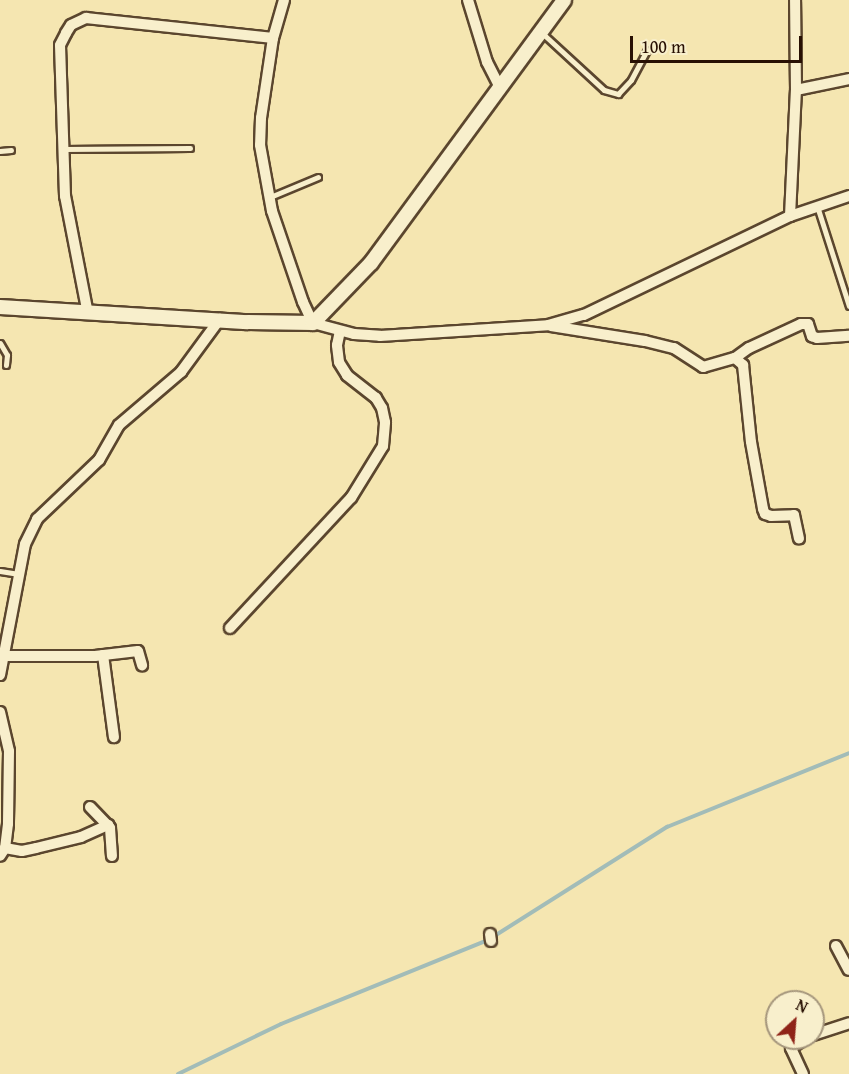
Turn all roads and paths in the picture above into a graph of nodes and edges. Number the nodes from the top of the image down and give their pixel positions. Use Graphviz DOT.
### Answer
graph roads {
  1 [pos="284,0"];
  2 [pos="468,0"];
  3 [pos="564,0"];
  4 [pos="795,0"];
  5 [pos="541,32"];
  6 [pos="273,38"];
  7 [pos="647,50"];
  8 [pos="849,79"];
  9 [pos="500,87"];
  10 [pos="796,90"];
  11 [pos="190,148"];
  12 [pos="64,149"];
  13 [pos="11,150"];
  14 [pos="0,151"];
  15 [pos="318,177"];
  16 [pos="849,196"];
  17 [pos="269,197"];
  18 [pos="817,206"];
  19 [pos="790,216"];
  20 [pos="849,306"];
  21 [pos="0,307"];
  22 [pos="88,314"];
  23 [pos="220,319"];
  24 [pos="313,323"];
  25 [pos="548,325"];
  26 [pos="340,331"];
  27 [pos="849,336"];
  28 [pos="0,343"];
  29 [pos="735,358"];
  30 [pos="6,366"];
  31 [pos="799,538"];
  32 [pos="0,571"];
  33 [pos="19,574"];
  34 [pos="230,628"];
  35 [pos="103,656"];
  36 [pos="3,657"];
  37 [pos="141,665"];
  38 [pos="0,675"];
  39 [pos="0,712"];
  40 [pos="114,736"];
  41 [pos="90,807"];
  42 [pos="108,825"];
  43 [pos="2,852"];
  44 [pos="112,856"];
  45 [pos="836,946"];
  46 [pos="849,970"];
  47 [pos="849,1023"];
  48 [pos="825,1031"];
  49 [pos="792,1050"];
  50 [pos="803,1074"];
  1 -- 6 [label="street"];
  2 -- 9 [label="street"];
  3 -- 5 [label="street"];
  4 -- 10 [label="street"];
  5 -- 7 [label="lane"];
  5 -- 9 [label="street"];
  6 -- 12 [label="street"];
  6 -- 17 [label="street"];
  8 -- 10 [label="street"];
  9 -- 24 [label="street"];
  10 -- 19 [label="street"];
  11 -- 12 [label="lane"];
  12 -- 22 [label="street"];
  13 -- 14 [label="lane"];
  15 -- 17 [label="lane"];
  16 -- 18 [label="street"];
  17 -- 24 [label="street"];
  18 -- 19 [label="street"];
  18 -- 20 [label="lane"];
  19 -- 25 [label="street"];
  21 -- 22 [label="street"];
  22 -- 23 [label="street"];
  23 -- 24 [label="street"];
  23 -- 33 [label="street"];
  24 -- 26 [label="street"];
  25 -- 26 [label="street"];
  25 -- 29 [label="street"];
  26 -- 34 [label="street"];
  27 -- 29 [label="street"];
  28 -- 30 [label="lane"];
  29 -- 31 [label="street"];
  32 -- 33 [label="lane"];
  33 -- 36 [label="street"];
  35 -- 36 [label="street"];
  35 -- 37 [label="street"];
  35 -- 40 [label="street"];
  36 -- 38 [label="street"];
  39 -- 43 [label="street"];
  41 -- 42 [label="street"];
  42 -- 43 [label="street"];
  42 -- 44 [label="street"];
  45 -- 46 [label="street"];
  47 -- 48 [label="street"];
  49 -- 50 [label="street"];
}
